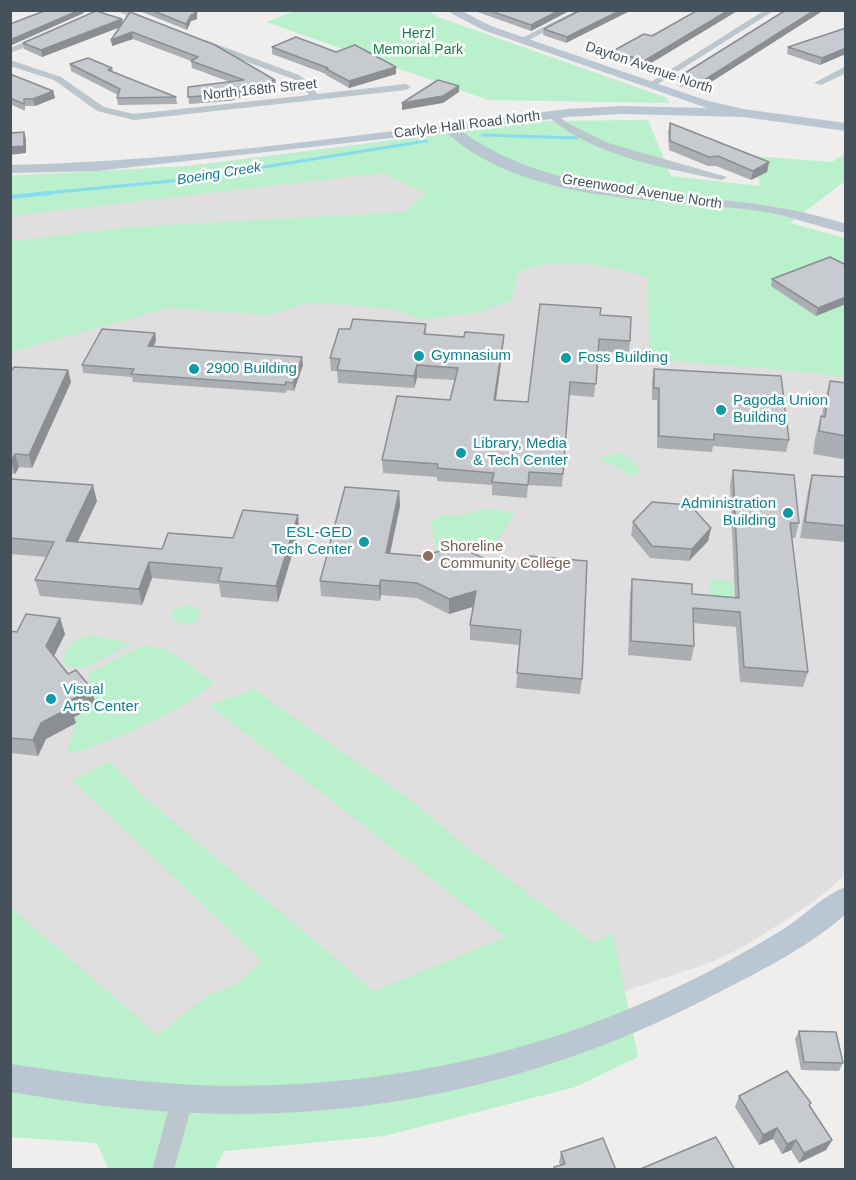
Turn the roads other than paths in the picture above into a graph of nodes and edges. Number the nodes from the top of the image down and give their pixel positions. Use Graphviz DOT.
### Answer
graph roads {
  1 [pos="105,10"];
  2 [pos="119,10"];
  3 [pos="450,10"];
  4 [pos="584,10"];
  5 [pos="771,10"];
  6 [pos="152,23"];
  7 [pos="73,24"];
  8 [pos="52,33"];
  9 [pos="196,40"];
  10 [pos="522,40"];
  11 [pos="10,51"];
  12 [pos="10,63"];
  13 [pos="846,69"];
  14 [pos="818,83"];
  15 [pos="650,85"];
  16 [pos="406,87"];
  17 [pos="315,98"];
  18 [pos="692,106"];
  19 [pos="846,112"];
  20 [pos="552,115"];
  21 [pos="826,119"];
  22 [pos="846,127"];
  23 [pos="449,128"];
  24 [pos="10,169"];
  25 [pos="722,177"];
  26 [pos="846,229"];
  27 [pos="846,898"];
  28 [pos="10,1078"];
  29 [pos="182,1101"];
  30 [pos="163,1170"];
  1 -- 7 [label="street"];
  2 -- 6 [label="street"];
  3 -- 10 [label="street, Dayton Avenue North"];
  4 -- 10 [label="street"];
  5 -- 15 [label="street"];
  8 -- 11 [label="street"];
  9 -- 17 [label="street"];
  10 -- 15 [label="street, Dayton Avenue North"];
  12 -- 17 [label="street, North 168th Street"];
  13 -- 14 [label="street"];
  15 -- 18 [label="street, Dayton Avenue North"];
  16 -- 17 [label="street, North 168th Street"];
  18 -- 20 [label="street, Carlyle Hall Road North"];
  18 -- 21 [label="street, Carlyle Hall Road North"];
  19 -- 21 [label="street"];
  20 -- 23 [label="street, Carlyle Hall Road North"];
  20 -- 25 [label="street"];
  21 -- 22 [label="street"];
  23 -- 24 [label="street, Carlyle Hall Road North"];
  23 -- 26 [label="street, Greenwood Avenue North"];
  27 -- 29 [label="street"];
  28 -- 29 [label="street"];
  29 -- 30 [label="street"];
}
